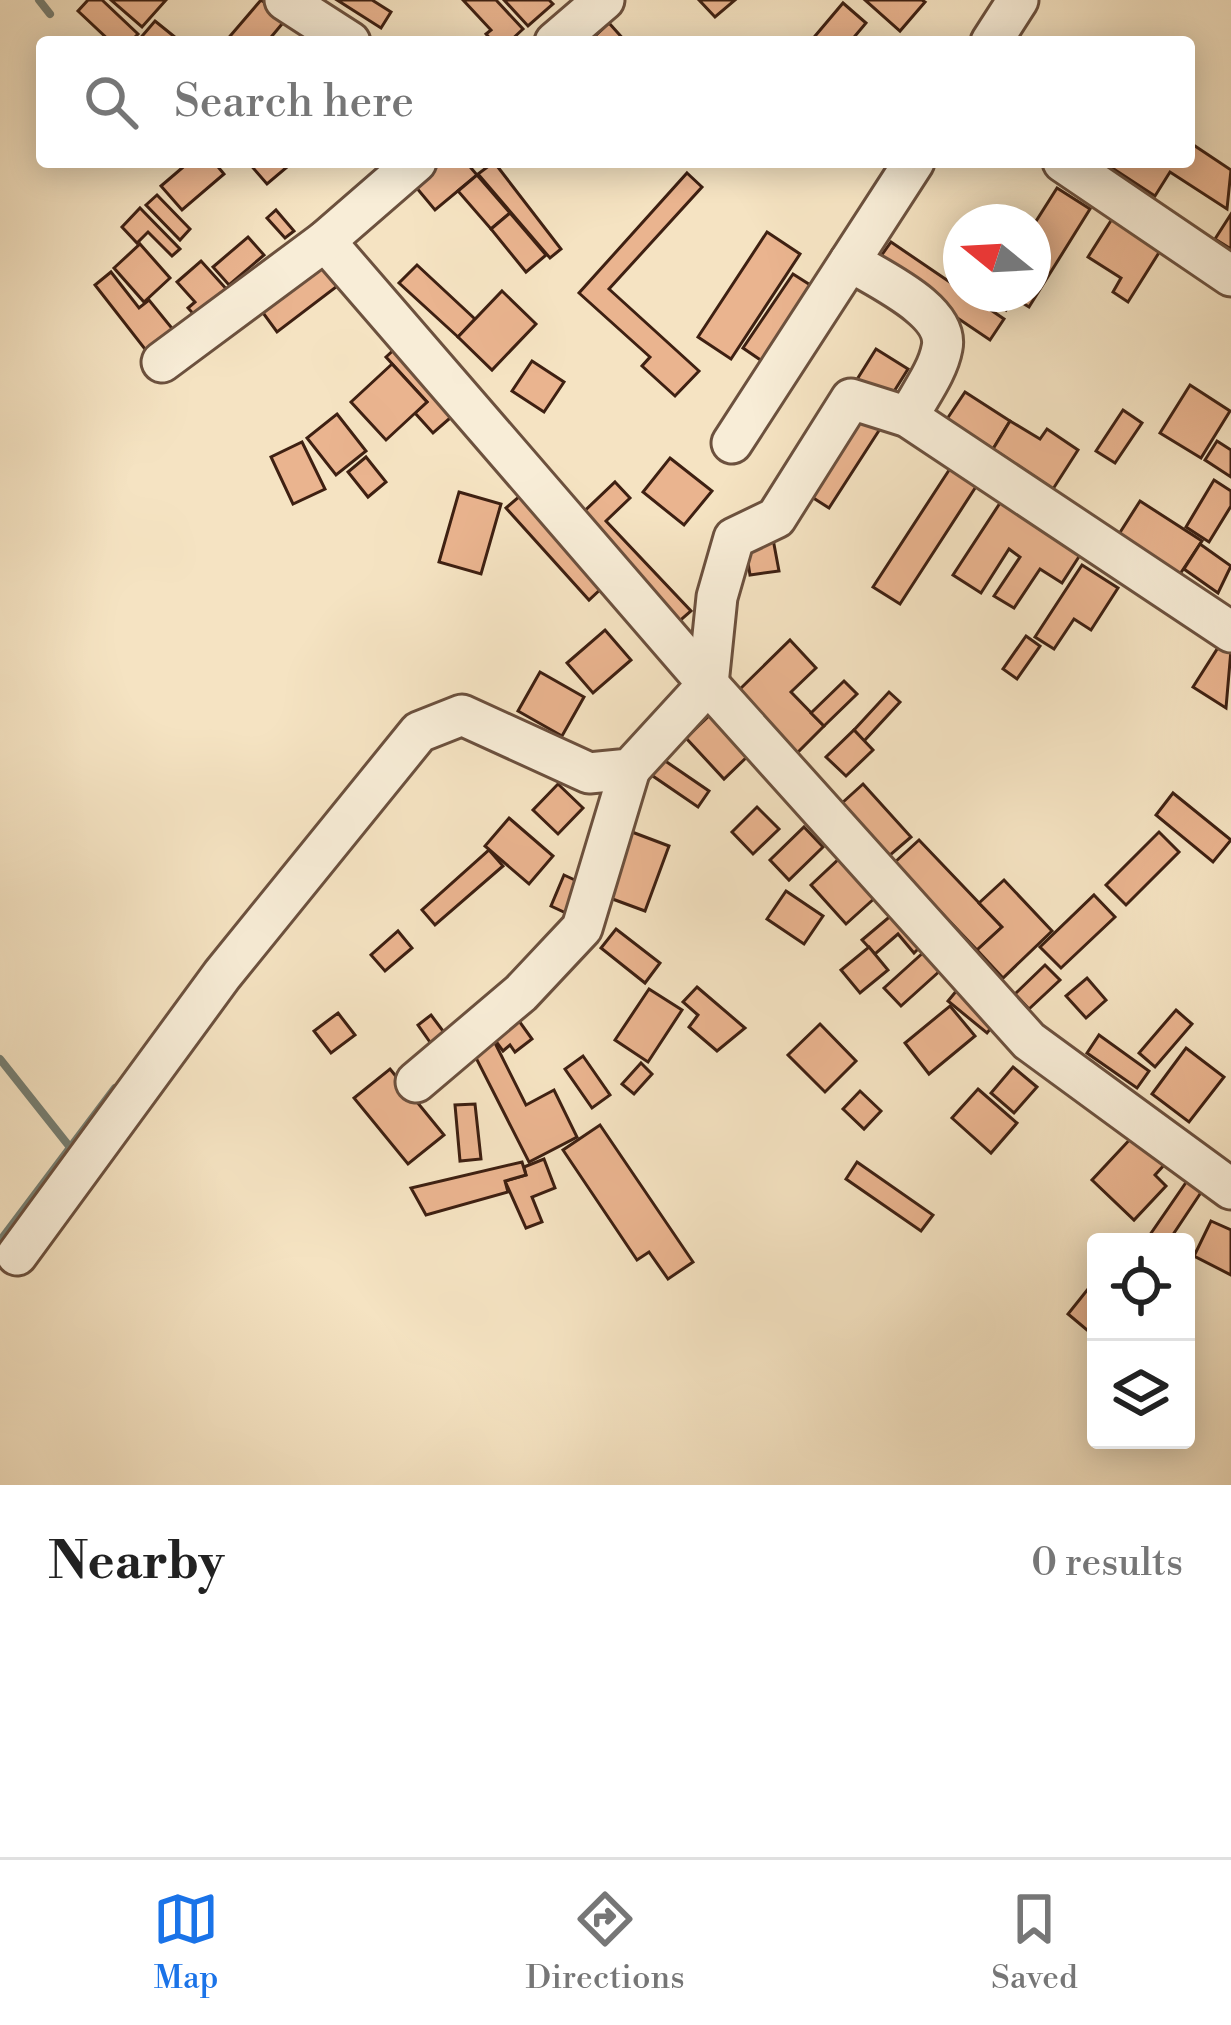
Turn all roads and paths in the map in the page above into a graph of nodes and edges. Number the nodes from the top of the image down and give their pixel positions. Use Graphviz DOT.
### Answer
graph roads {
  1 [pos="285,0"];
  2 [pos="604,0"];
  3 [pos="1018,0"];
  4 [pos="341,36"];
  5 [pos="562,36"];
  6 [pos="995,36"];
  7 [pos="409,168"];
  8 [pos="910,168"];
  9 [pos="1073,168"];
  10 [pos="325,241"];
  11 [pos="850,261"];
  12 [pos="1231,276"];
  13 [pos="162,362"];
  14 [pos="908,417"];
  15 [pos="732,443"];
  16 [pos="1231,632"];
  17 [pos="709,683"];
  18 [pos="630,769"];
  19 [pos="416,1082"];
  20 [pos="1231,1189"];
  21 [pos="17,1256"];
  1 -- 4 [label="street"];
  2 -- 5 [label="street"];
  3 -- 6 [label="street"];
  7 -- 10 [label="street"];
  8 -- 11 [label="street"];
  9 -- 12 [label="street"];
  10 -- 13 [label="street"];
  10 -- 17 [label="street"];
  11 -- 14 [label="street"];
  11 -- 15 [label="street"];
  14 -- 16 [label="street"];
  14 -- 17 [label="street"];
  17 -- 18 [label="street"];
  17 -- 20 [label="street"];
  18 -- 19 [label="street"];
  18 -- 21 [label="street"];
}
